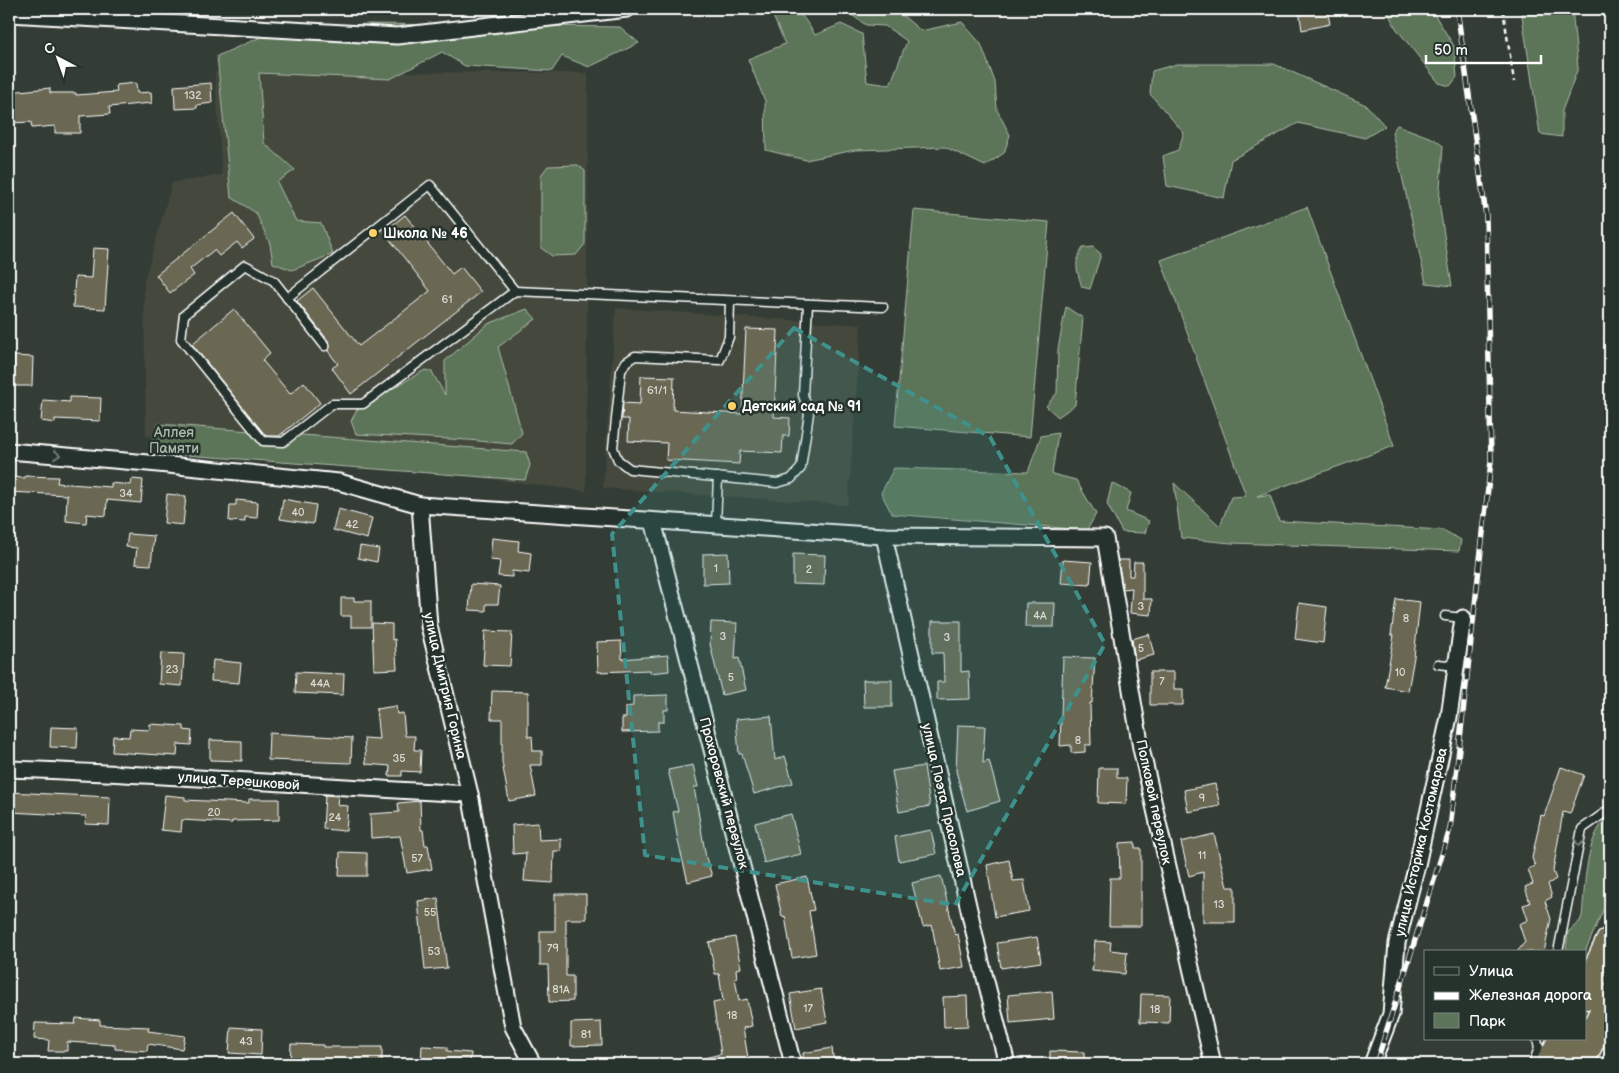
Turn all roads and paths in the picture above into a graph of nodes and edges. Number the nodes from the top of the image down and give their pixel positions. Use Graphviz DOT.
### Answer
graph roads {
  1 [pos="627,9"];
  2 [pos="1503,9"];
  3 [pos="9,14"];
  4 [pos="1514,82"];
  5 [pos="515,291"];
  6 [pos="287,298"];
  7 [pos="730,301"];
  8 [pos="808,304"];
  9 [pos="883,307"];
  10 [pos="325,346"];
  11 [pos="9,451"];
  12 [pos="718,477"];
  13 [pos="420,505"];
  14 [pos="653,521"];
  15 [pos="716,525"];
  16 [pos="884,536"];
  17 [pos="1445,616"];
  18 [pos="1463,618"];
  19 [pos="1438,664"];
  20 [pos="1456,666"];
  21 [pos="9,768"];
  22 [pos="470,794"];
  23 [pos="1610,809"];
  24 [pos="1558,950"];
  25 [pos="1599,957"];
  26 [pos="1586,991"];
  27 [pos="1610,999"];
  28 [pos="1537,1040"];
  29 [pos="1562,1040"];
  30 [pos="1610,1058"];
  31 [pos="1589,1063"];
  32 [pos="533,1064"];
  33 [pos="793,1064"];
  34 [pos="1007,1064"];
  35 [pos="1213,1064"];
  36 [pos="1372,1064"];
  37 [pos="1533,1064"];
  38 [pos="1550,1064"];
  1 -- 3 [label="street"];
  2 -- 4 [label="path"];
  5 -- 6 [label="lane"];
  5 -- 6 [label="lane"];
  5 -- 7 [label="lane"];
  6 -- 10 [label="lane"];
  7 -- 8 [label="lane"];
  7 -- 12 [label="lane"];
  8 -- 9 [label="lane"];
  8 -- 12 [label="lane"];
  11 -- 13 [label="street, one-way"];
  12 -- 15 [label="lane"];
  13 -- 14 [label="street"];
  13 -- 22 [label="street, улица Дмитрия Горина"];
  14 -- 15 [label="street"];
  14 -- 33 [label="street, Прохоровский переулок"];
  15 -- 16 [label="street"];
  16 -- 34 [label="street, улица Поэта Прасолова"];
  16 -- 35 [label="street, Полковой переулок"];
  17 -- 18 [label="lane"];
  18 -- 20 [label="street, улица Историка Костомарова"];
  19 -- 20 [label="lane"];
  20 -- 36 [label="street, улица Историка Костомарова"];
  21 -- 22 [label="street, улица Терешковой"];
  22 -- 32 [label="street, улица Дмитрия Горина"];
  23 -- 24 [label="lane, one-way"];
  25 -- 26 [label="highway"];
  27 -- 31 [label="highway"];
  28 -- 37 [label="lane"];
  29 -- 38 [label="highway"];
  30 -- 31 [label="path"];
}
